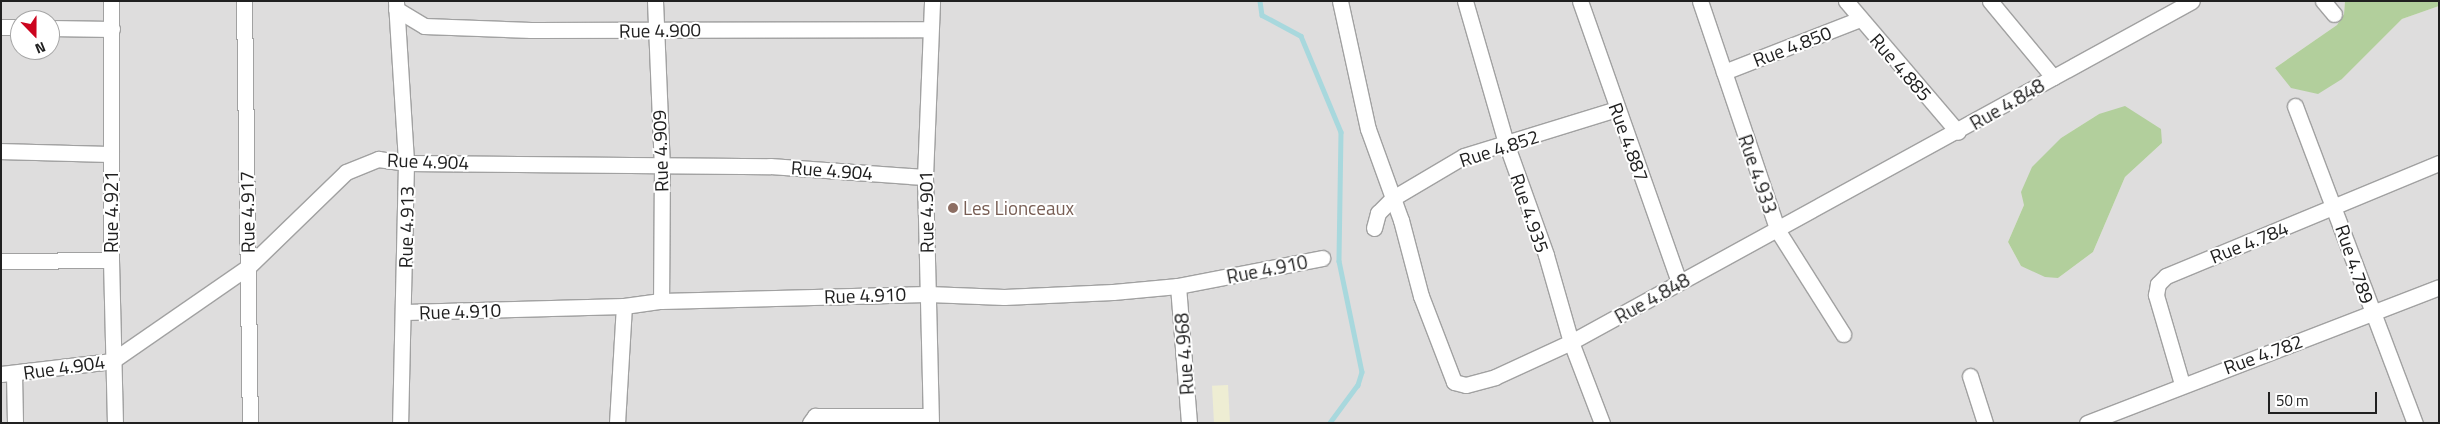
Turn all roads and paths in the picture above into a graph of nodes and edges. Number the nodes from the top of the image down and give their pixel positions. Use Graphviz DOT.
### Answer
graph roads {
  1 [pos="111,1"];
  2 [pos="244,1"];
  3 [pos="655,1"];
  4 [pos="932,1"];
  5 [pos="1340,1"];
  6 [pos="1465,1"];
  7 [pos="1580,1"];
  8 [pos="1700,1"];
  9 [pos="1846,1"];
  10 [pos="1990,1"];
  11 [pos="2322,1"];
  12 [pos="2181,4"];
  13 [pos="396,5"];
  14 [pos="2334,14"];
  15 [pos="1860,19"];
  16 [pos="60,28"];
  17 [pos="112,29"];
  18 [pos="930,29"];
  19 [pos="654,31"];
  20 [pos="1724,72"];
  21 [pos="2054,78"];
  22 [pos="2296,106"];
  23 [pos="1617,109"];
  24 [pos="1958,132"];
  25 [pos="1506,143"];
  26 [pos="1,151"];
  27 [pos="110,154"];
  28 [pos="406,162"];
  29 [pos="2439,163"];
  30 [pos="662,165"];
  31 [pos="925,177"];
  32 [pos="1393,198"];
  33 [pos="2335,206"];
  34 [pos="1374,228"];
  35 [pos="1778,231"];
  36 [pos="1322,258"];
  37 [pos="110,260"];
  38 [pos="1,261"];
  39 [pos="248,267"];
  40 [pos="1679,282"];
  41 [pos="1178,286"];
  42 [pos="2439,287"];
  43 [pos="928,294"];
  44 [pos="661,301"];
  45 [pos="624,306"];
  46 [pos="405,312"];
  47 [pos="2372,313"];
  48 [pos="1843,334"];
  49 [pos="1571,342"];
  50 [pos="112,361"];
  51 [pos="8,374"];
  52 [pos="1970,376"];
  53 [pos="2182,384"];
  54 [pos="930,419"];
  55 [pos="15,423"];
  56 [pos="115,423"];
  57 [pos="250,423"];
  58 [pos="400,423"];
  59 [pos="617,423"];
  60 [pos="810,423"];
  61 [pos="1189,423"];
  62 [pos="1602,423"];
  63 [pos="1985,423"];
  64 [pos="2087,423"];
  65 [pos="2415,423"];
  1 -- 17 [label="street, Rue 4.921"];
  2 -- 39 [label="street, Rue 4.917"];
  3 -- 19 [label="street, Rue 4.909"];
  4 -- 18 [label="street, Rue 4.901"];
  5 -- 32 [label="street, Rue 4.848"];
  6 -- 25 [label="street, Rue 4.935"];
  7 -- 23 [label="street, Rue 4.887"];
  8 -- 20 [label="street, Rue 4.933"];
  9 -- 15 [label="street, Rue 4.885"];
  10 -- 21 [label="street"];
  11 -- 14 [label="street"];
  12 -- 21 [label="street, Rue 4.848"];
  13 -- 19 [label="street, Rue 4.900"];
  13 -- 28 [label="street, Rue 4.913"];
  15 -- 20 [label="street, Rue 4.850"];
  15 -- 24 [label="street, Rue 4.885"];
  16 -- 17 [label="street"];
  17 -- 27 [label="street, Rue 4.921"];
  18 -- 19 [label="street, Rue 4.900"];
  18 -- 31 [label="street, Rue 4.901"];
  19 -- 30 [label="street, Rue 4.909"];
  20 -- 35 [label="street, Rue 4.933"];
  21 -- 24 [label="street, Rue 4.848"];
  22 -- 33 [label="street, Rue 4.789"];
  23 -- 25 [label="street, Rue 4.852"];
  23 -- 40 [label="street, Rue 4.887"];
  24 -- 35 [label="street, Rue 4.848"];
  25 -- 32 [label="street, Rue 4.852"];
  25 -- 49 [label="street, Rue 4.935"];
  26 -- 27 [label="street"];
  27 -- 37 [label="street, Rue 4.921"];
  28 -- 30 [label="street, Rue 4.904"];
  28 -- 39 [label="street, Rue 4.904"];
  28 -- 46 [label="street, Rue 4.913"];
  29 -- 33 [label="street, Rue 4.784"];
  30 -- 31 [label="street, Rue 4.904"];
  30 -- 44 [label="street, Rue 4.909"];
  31 -- 43 [label="street, Rue 4.901"];
  32 -- 34 [label="street, Rue 4.852"];
  32 -- 49 [label="street, Rue 4.848"];
  33 -- 47 [label="street, Rue 4.789"];
  33 -- 53 [label="street, Rue 4.784"];
  35 -- 40 [label="street, Rue 4.848"];
  35 -- 48 [label="street, Rue 4.933"];
  36 -- 41 [label="street, Rue 4.910"];
  37 -- 38 [label="street"];
  37 -- 50 [label="street, Rue 4.921"];
  39 -- 50 [label="street, Rue 4.904"];
  39 -- 57 [label="street, Rue 4.917"];
  40 -- 49 [label="street, Rue 4.848"];
  41 -- 43 [label="street, Rue 4.910"];
  41 -- 61 [label="street, Rue 4.968"];
  42 -- 47 [label="street, Rue 4.782"];
  43 -- 44 [label="street, Rue 4.910"];
  43 -- 54 [label="street, Rue 4.901"];
  44 -- 45 [label="street, Rue 4.910"];
  45 -- 46 [label="street, Rue 4.910"];
  45 -- 59 [label="street"];
  46 -- 58 [label="street, Rue 4.913"];
  47 -- 53 [label="street, Rue 4.782"];
  47 -- 65 [label="street, Rue 4.789"];
  49 -- 62 [label="street, Rue 4.935"];
  50 -- 51 [label="street, Rue 4.904"];
  50 -- 56 [label="street, Rue 4.921"];
  51 -- 55 [label="street"];
  52 -- 63 [label="street"];
  53 -- 64 [label="street, Rue 4.782"];
  54 -- 60 [label="street"];
}
